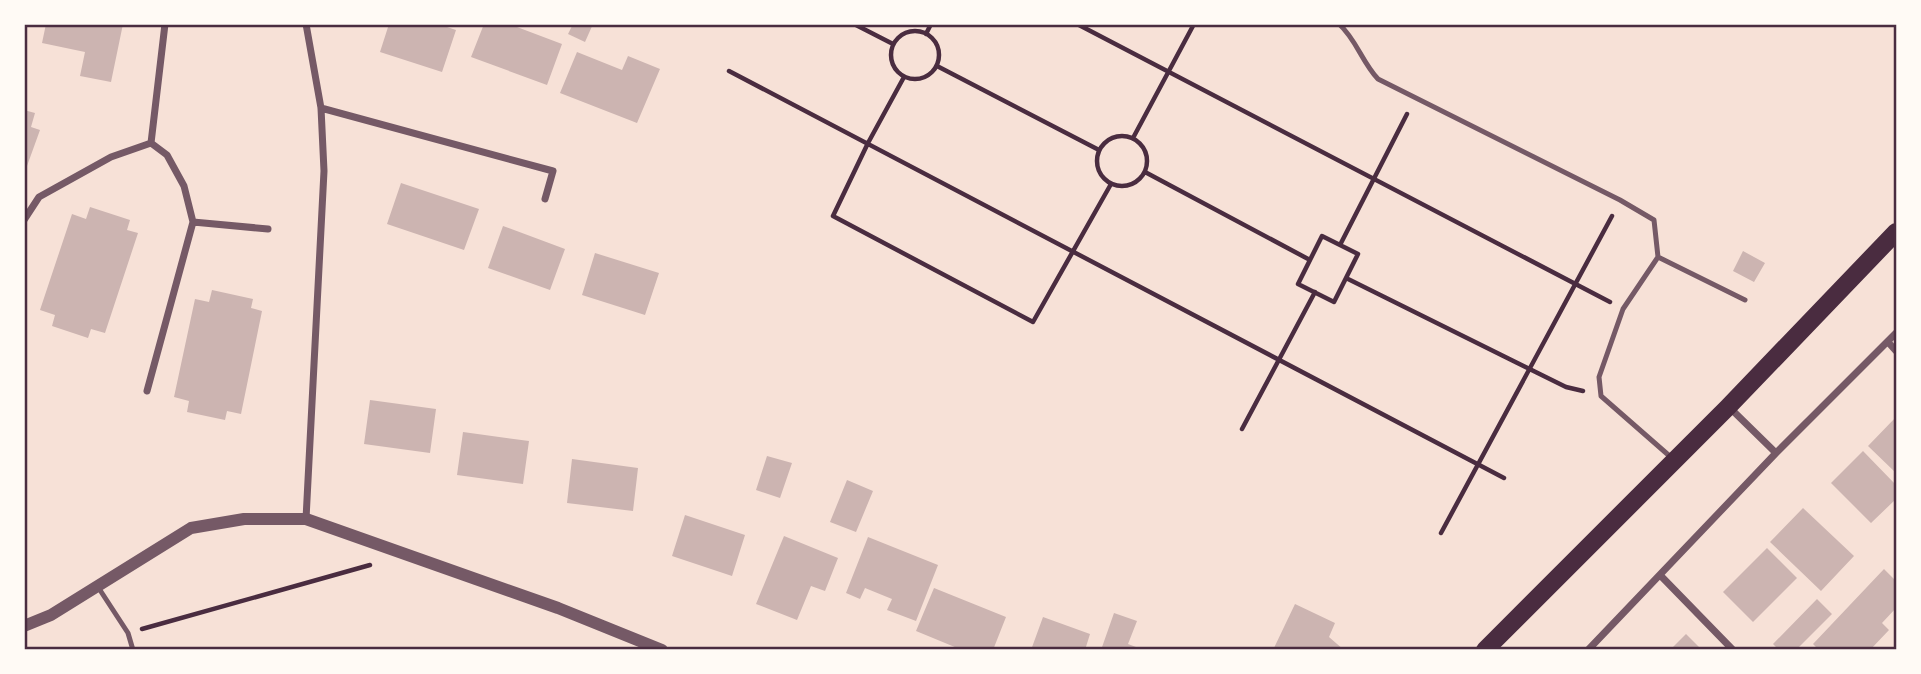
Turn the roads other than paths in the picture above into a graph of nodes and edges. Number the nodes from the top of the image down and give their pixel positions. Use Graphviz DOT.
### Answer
graph roads {
  1 [pos="165,24"];
  2 [pos="306,24"];
  3 [pos="1339,24"];
  4 [pos="321,108"];
  5 [pos="151,143"];
  6 [pos="545,199"];
  7 [pos="24,220"];
  8 [pos="194,222"];
  9 [pos="268,229"];
  10 [pos="1896,232"];
  11 [pos="1658,257"];
  12 [pos="1745,300"];
  13 [pos="1896,333"];
  14 [pos="1888,342"];
  15 [pos="1896,351"];
  16 [pos="147,391"];
  17 [pos="1728,407"];
  18 [pos="1776,453"];
  19 [pos="1675,460"];
  20 [pos="306,519"];
  21 [pos="1660,575"];
  22 [pos="98,587"];
  23 [pos="24,626"];
  24 [pos="133,649"];
  25 [pos="662,649"];
  26 [pos="1485,649"];
  27 [pos="1588,649"];
  28 [pos="1733,649"];
  1 -- 5 [label="street"];
  2 -- 4 [label="street"];
  3 -- 11 [label="lane"];
  4 -- 6 [label="street"];
  4 -- 20 [label="street"];
  5 -- 7 [label="street"];
  5 -- 8 [label="street"];
  8 -- 9 [label="street"];
  8 -- 16 [label="street"];
  10 -- 17 [label="main road"];
  11 -- 12 [label="lane"];
  11 -- 19 [label="lane"];
  13 -- 14 [label="street"];
  14 -- 15 [label="street"];
  14 -- 18 [label="street"];
  17 -- 18 [label="street"];
  17 -- 19 [label="main road"];
  18 -- 21 [label="street"];
  19 -- 26 [label="main road"];
  20 -- 22 [label="street"];
  20 -- 25 [label="street"];
  21 -- 27 [label="street"];
  21 -- 28 [label="street"];
  22 -- 23 [label="street"];
  22 -- 24 [label="lane"];
}
